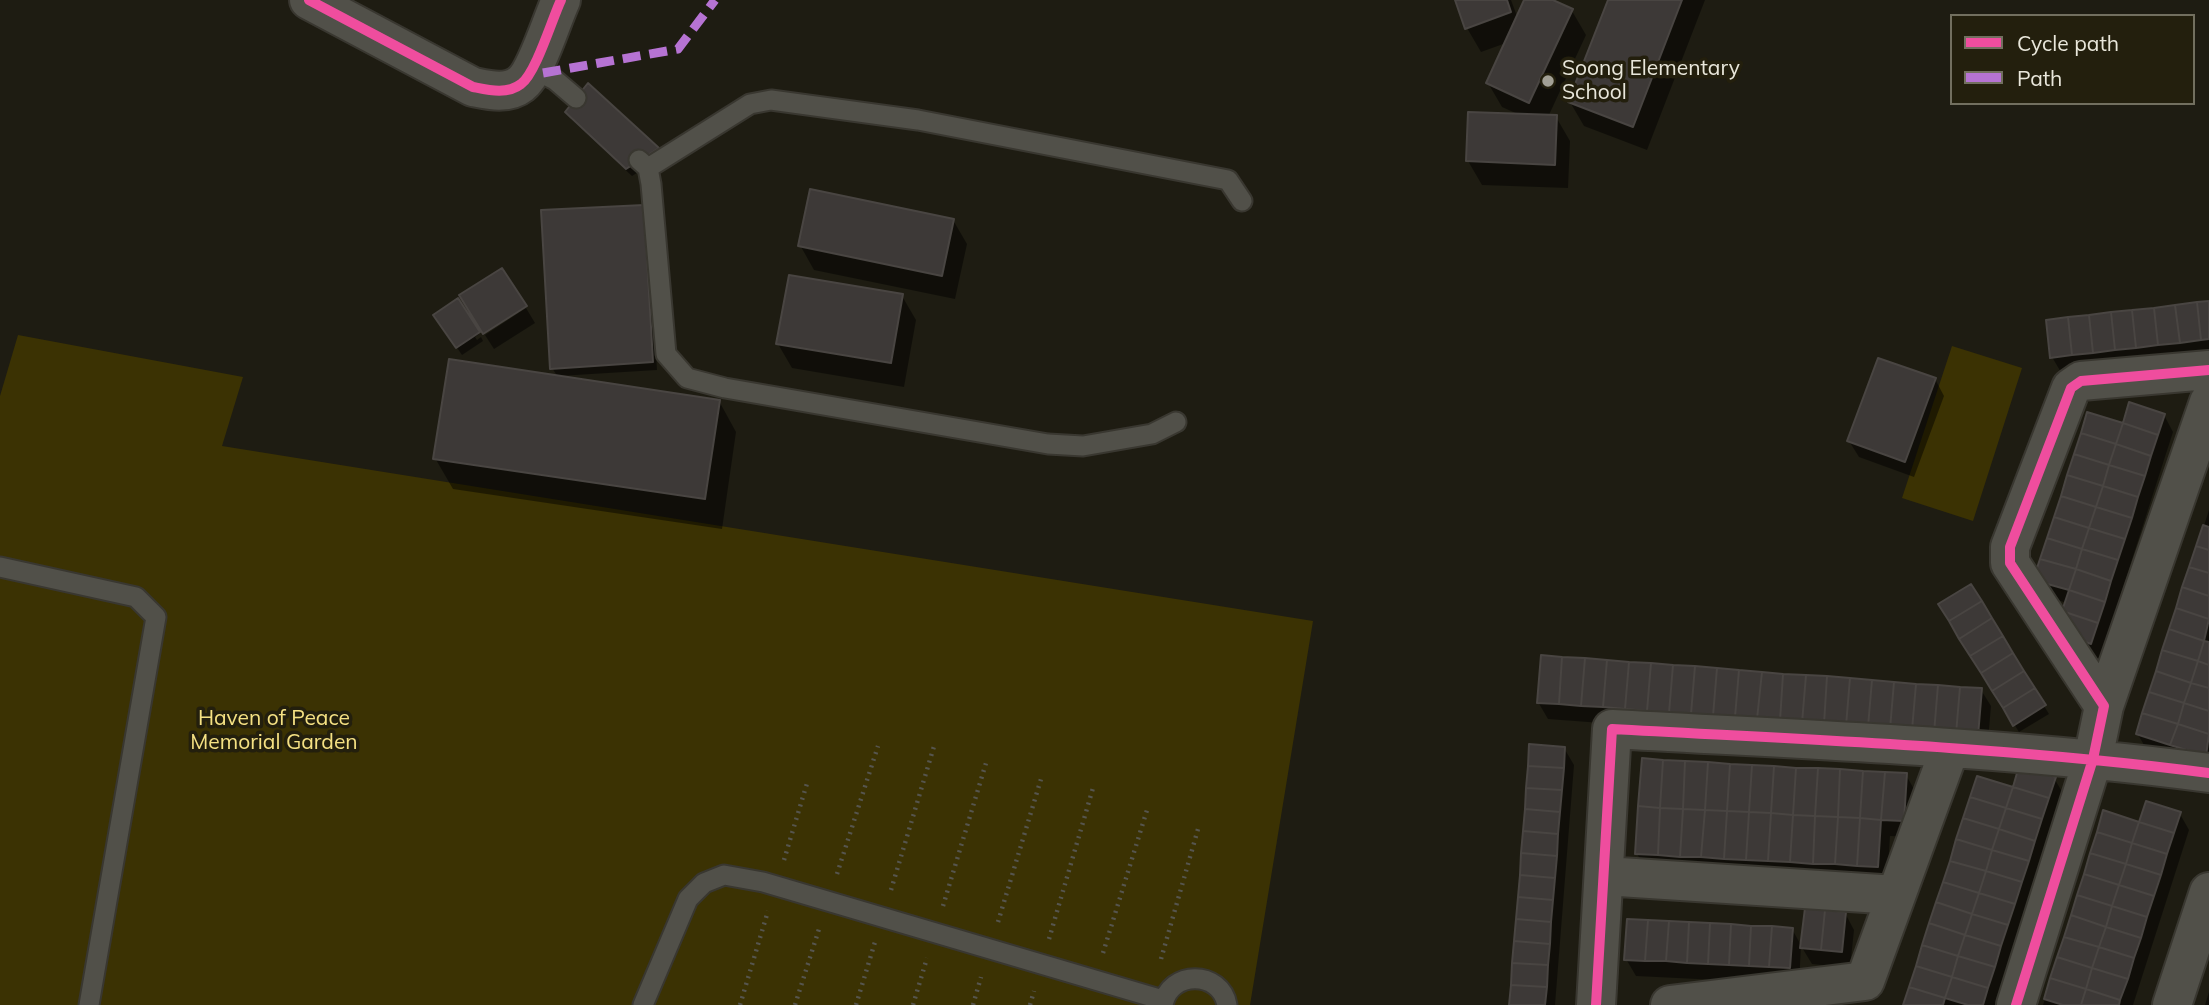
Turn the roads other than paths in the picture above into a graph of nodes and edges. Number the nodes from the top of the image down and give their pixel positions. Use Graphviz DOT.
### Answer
graph roads {
  1 [pos="309,0"];
  2 [pos="561,0"];
  3 [pos="533,69"];
  4 [pos="576,98"];
  5 [pos="1242,201"];
  6 [pos="2209,370"];
  7 [pos="2209,402"];
  8 [pos="1176,422"];
  9 [pos="0,567"];
  10 [pos="2104,706"];
  11 [pos="1950,748"];
  12 [pos="2093,759"];
  13 [pos="2209,773"];
  14 [pos="1604,876"];
  15 [pos="2209,892"];
  16 [pos="1896,895"];
  17 [pos="1863,993"];
  18 [pos="1159,1000"];
  19 [pos="89,1005"];
  20 [pos="643,1005"];
  21 [pos="1227,1005"];
  22 [pos="1596,1005"];
  23 [pos="1670,1005"];
  24 [pos="2016,1005"];
  25 [pos="2172,1005"];
  1 -- 3 [label="street"];
  2 -- 3 [label="street"];
  3 -- 4 [label="lane"];
  5 -- 8 [label="lane"];
  6 -- 10 [label="street"];
  7 -- 10 [label="street"];
  9 -- 19 [label="lane"];
  10 -- 12 [label="street"];
  11 -- 12 [label="street"];
  11 -- 14 [label="street"];
  11 -- 16 [label="street"];
  12 -- 13 [label="street"];
  12 -- 24 [label="street"];
  14 -- 16 [label="street"];
  14 -- 22 [label="street"];
  15 -- 25 [label="street"];
  16 -- 17 [label="street"];
  17 -- 23 [label="street"];
  18 -- 20 [label="lane"];
  18 -- 21 [label="lane"];
}
